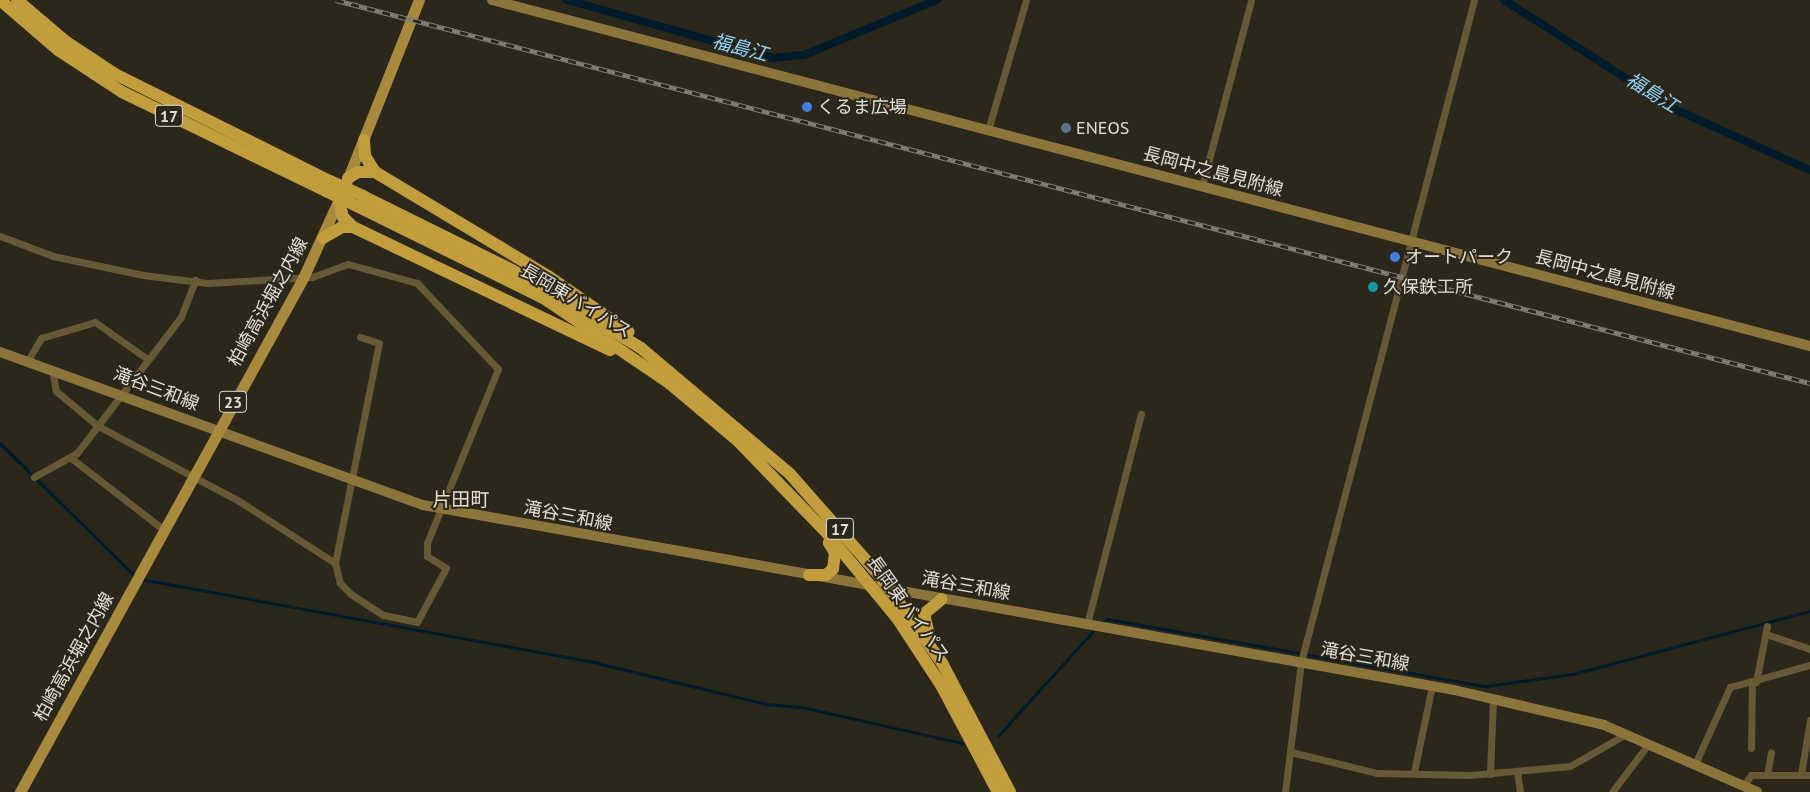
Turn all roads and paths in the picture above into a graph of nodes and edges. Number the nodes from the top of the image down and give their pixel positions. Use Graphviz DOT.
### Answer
graph roads {
  1 [pos="0,0"];
  2 [pos="17,0"];
  3 [pos="420,0"];
  4 [pos="492,0"];
  5 [pos="1026,0"];
  6 [pos="1251,0"];
  7 [pos="1474,0"];
  8 [pos="27,17"];
  9 [pos="988,130"];
  10 [pos="364,140"];
  11 [pos="375,172"];
  12 [pos="348,178"];
  13 [pos="1202,186"];
  14 [pos="338,202"];
  15 [pos="353,227"];
  16 [pos="0,236"];
  17 [pos="323,238"];
  18 [pos="1411,240"];
  19 [pos="303,278"];
  20 [pos="195,280"];
  21 [pos="599,328"];
  22 [pos="360,337"];
  23 [pos="1810,346"];
  24 [pos="0,352"];
  25 [pos="146,358"];
  26 [pos="28,360"];
  27 [pos="52,369"];
  28 [pos="122,393"];
  29 [pos="682,394"];
  30 [pos="1141,414"];
  31 [pos="98,426"];
  32 [pos="218,430"];
  33 [pos="71,458"];
  34 [pos="34,477"];
  35 [pos="193,477"];
  36 [pos="354,483"];
  37 [pos="440,508"];
  38 [pos="164,530"];
  39 [pos="335,563"];
  40 [pos="809,575"];
  41 [pos="872,586"];
  42 [pos="890,590"];
  43 [pos="942,598"];
  44 [pos="1087,624"];
  45 [pos="1810,649"];
  46 [pos="1301,662"];
  47 [pos="1810,665"];
  48 [pos="1754,682"];
  49 [pos="1432,686"];
  50 [pos="1493,700"];
  51 [pos="1810,720"];
  52 [pos="1626,734"];
  53 [pos="1649,744"];
  54 [pos="1752,748"];
  55 [pos="1291,752"];
  56 [pos="1771,752"];
  57 [pos="1695,764"];
  58 [pos="1517,771"];
  59 [pos="1414,772"];
  60 [pos="1490,774"];
  61 [pos="1801,774"];
  62 [pos="1767,775"];
  63 [pos="1810,775"];
  64 [pos="1750,790"];
  65 [pos="20,792"];
  66 [pos="998,792"];
  67 [pos="1010,792"];
  68 [pos="1015,792"];
  69 [pos="1285,792"];
  70 [pos="1520,792"];
  71 [pos="1612,792"];
  1 -- 8 [label="highway, 長岡東バイパス / 17"];
  2 -- 8 [label="highway, 長岡東バイパス / 17"];
  3 -- 10 [label="main road, 柏崎高浜堀之内線 / 23"];
  4 -- 9 [label="main road, 長岡中之島見附線"];
  5 -- 9 [label="street"];
  6 -- 13 [label="street"];
  7 -- 18 [label="street"];
  8 -- 21 [label="highway, 長岡東バイパス / 17, bridge"];
  9 -- 13 [label="main road, 長岡中之島見附線"];
  10 -- 11 [label="highway"];
  10 -- 12 [label="main road, 柏崎高浜堀之内線 / 23"];
  11 -- 12 [label="highway"];
  11 -- 21 [label="highway"];
  12 -- 14 [label="main road, 柏崎高浜堀之内線 / 23"];
  13 -- 18 [label="main road, 長岡中之島見附線"];
  14 -- 15 [label="highway"];
  14 -- 17 [label="main road, 柏崎高浜堀之内線 / 23"];
  15 -- 17 [label="highway"];
  15 -- 21 [label="highway"];
  16 -- 20 [label="street"];
  17 -- 19 [label="main road, 柏崎高浜堀之内線 / 23"];
  18 -- 23 [label="main road, 長岡中之島見附線"];
  18 -- 46 [label="street"];
  19 -- 20 [label="street"];
  19 -- 32 [label="main road, 柏崎高浜堀之内線 / 23"];
  19 -- 37 [label="street"];
  20 -- 25 [label="street"];
  21 -- 29 [label="highway, 長岡東バイパス / 17"];
  21 -- 42 [label="highway, 長岡東バイパス / 17"];
  22 -- 36 [label="street"];
  24 -- 26 [label="main road, 滝谷三和線"];
  25 -- 26 [label="street"];
  25 -- 28 [label="street"];
  26 -- 27 [label="main road, 滝谷三和線"];
  27 -- 28 [label="main road, 滝谷三和線"];
  27 -- 31 [label="street"];
  28 -- 31 [label="street"];
  28 -- 32 [label="main road, 滝谷三和線"];
  29 -- 40 [label="highway"];
  29 -- 41 [label="highway, 長岡東バイパス / 17"];
  30 -- 44 [label="street"];
  31 -- 33 [label="street"];
  31 -- 35 [label="street"];
  32 -- 35 [label="main road, 柏崎高浜堀之内線 / 23"];
  32 -- 36 [label="main road, 滝谷三和線"];
  33 -- 34 [label="street"];
  33 -- 38 [label="street"];
  35 -- 38 [label="main road, 柏崎高浜堀之内線 / 23"];
  35 -- 39 [label="street"];
  36 -- 37 [label="main road, 滝谷三和線"];
  36 -- 39 [label="street"];
  37 -- 39 [label="street"];
  37 -- 40 [label="main road, 滝谷三和線"];
  38 -- 65 [label="main road, 柏崎高浜堀之内線 / 23"];
  40 -- 41 [label="main road, 滝谷三和線"];
  41 -- 42 [label="main road, 滝谷三和線"];
  41 -- 66 [label="highway, 長岡東バイパス / 17"];
  42 -- 43 [label="main road, 滝谷三和線"];
  42 -- 67 [label="highway, 長岡東バイパス / 17"];
  43 -- 44 [label="main road, 滝谷三和線"];
  43 -- 68 [label="highway"];
  44 -- 46 [label="main road, 滝谷三和線"];
  45 -- 48 [label="street"];
  46 -- 49 [label="main road, 滝谷三和線"];
  46 -- 55 [label="street"];
  47 -- 48 [label="street"];
  48 -- 54 [label="street"];
  48 -- 57 [label="street"];
  49 -- 50 [label="main road, 滝谷三和線"];
  49 -- 59 [label="street"];
  50 -- 52 [label="main road, 滝谷三和線"];
  50 -- 60 [label="street"];
  51 -- 61 [label="street"];
  52 -- 53 [label="main road, 滝谷三和線"];
  52 -- 58 [label="street"];
  53 -- 57 [label="main road, 滝谷三和線"];
  53 -- 71 [label="street"];
  55 -- 59 [label="street"];
  55 -- 69 [label="street"];
  56 -- 62 [label="street"];
  57 -- 64 [label="main road, 滝谷三和線"];
  58 -- 60 [label="street"];
  58 -- 70 [label="street"];
  59 -- 60 [label="street"];
  61 -- 62 [label="street"];
  61 -- 63 [label="street"];
  62 -- 64 [label="street"];
}
